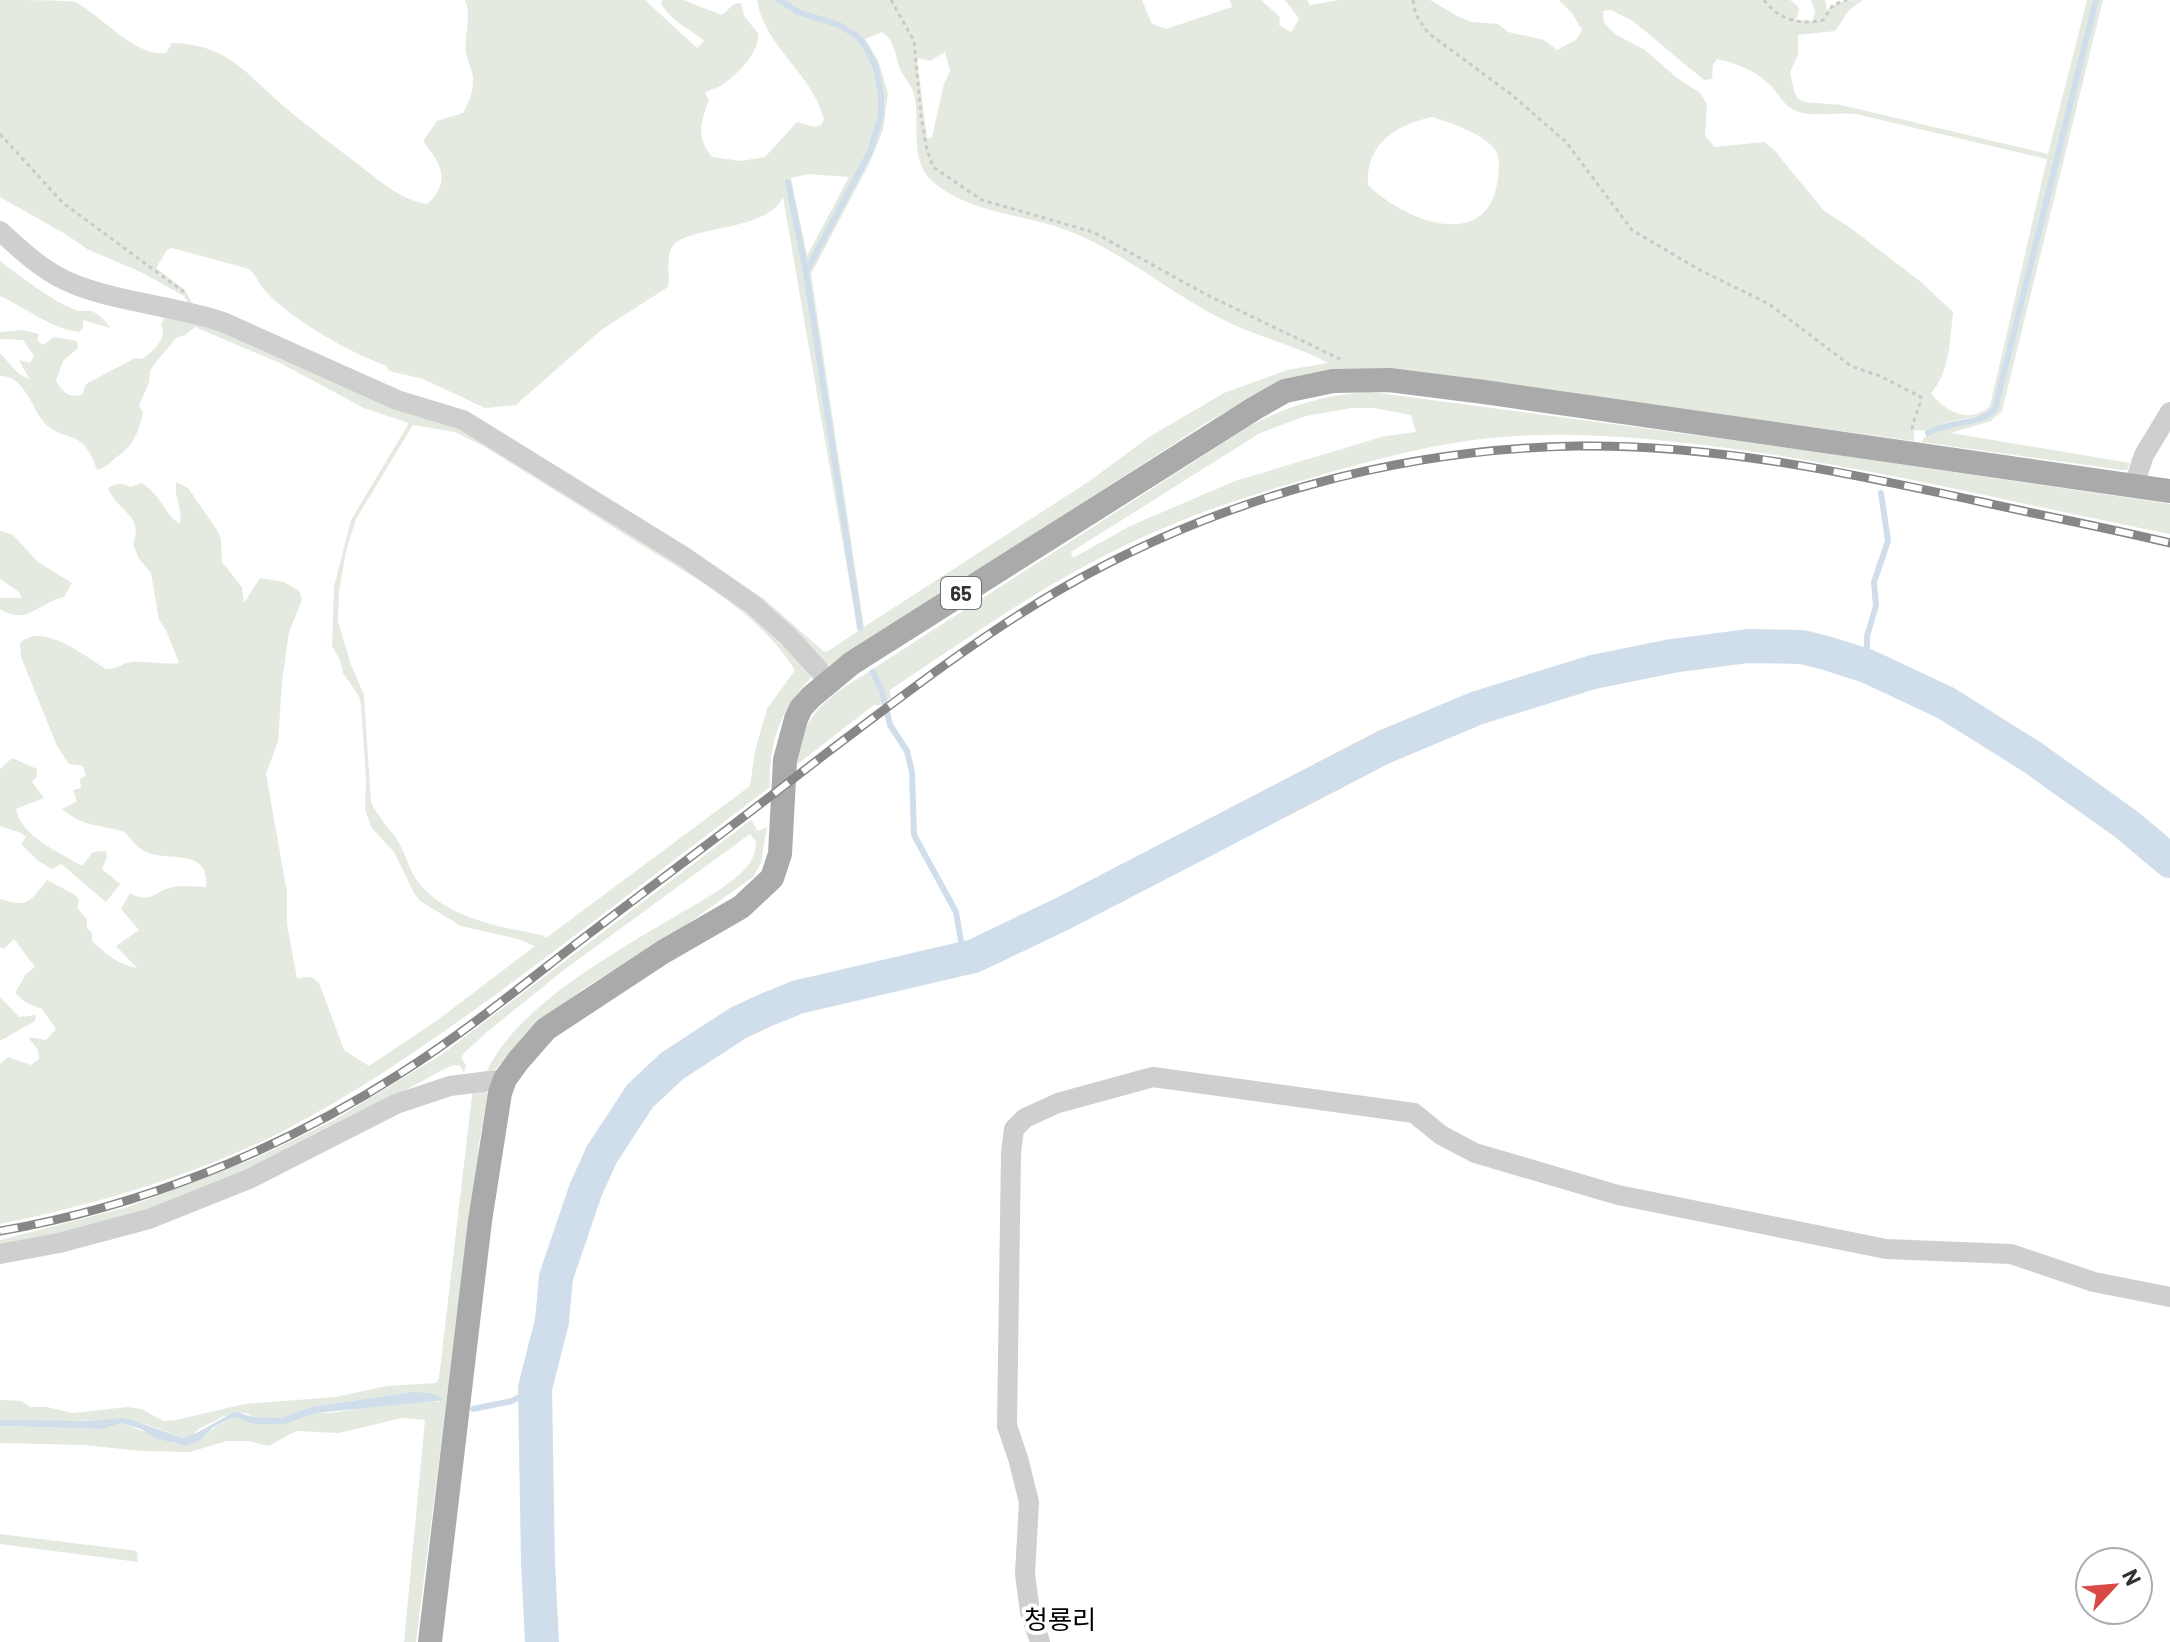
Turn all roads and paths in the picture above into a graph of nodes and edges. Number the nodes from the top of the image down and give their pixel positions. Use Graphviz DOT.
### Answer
graph roads {
  1 [pos="891,0"];
  2 [pos="1413,0"];
  3 [pos="1764,0"];
  4 [pos="1847,0"];
  5 [pos="0,134"];
  6 [pos="0,231"];
  7 [pos="196,313"];
  8 [pos="1349,363"];
  9 [pos="2170,412"];
  10 [pos="1913,452"];
  11 [pos="2134,485"];
  12 [pos="2170,491"];
  13 [pos="828,680"];
  14 [pos="505,1079"];
  15 [pos="0,1254"];
  16 [pos="2170,1297"];
  17 [pos="430,1642"];
  18 [pos="1040,1642"];
  1 -- 8 [label="path"];
  2 -- 10 [label="path"];
  3 -- 4 [label="path"];
  5 -- 7 [label="path"];
  6 -- 7 [label="street"];
  7 -- 13 [label="street"];
  9 -- 11 [label="street"];
  10 -- 11 [label="main road, 65"];
  10 -- 13 [label="main road, 65"];
  11 -- 12 [label="main road, 65"];
  13 -- 14 [label="main road, 65"];
  14 -- 15 [label="street"];
  14 -- 17 [label="main road, 65"];
  16 -- 18 [label="street"];
}
